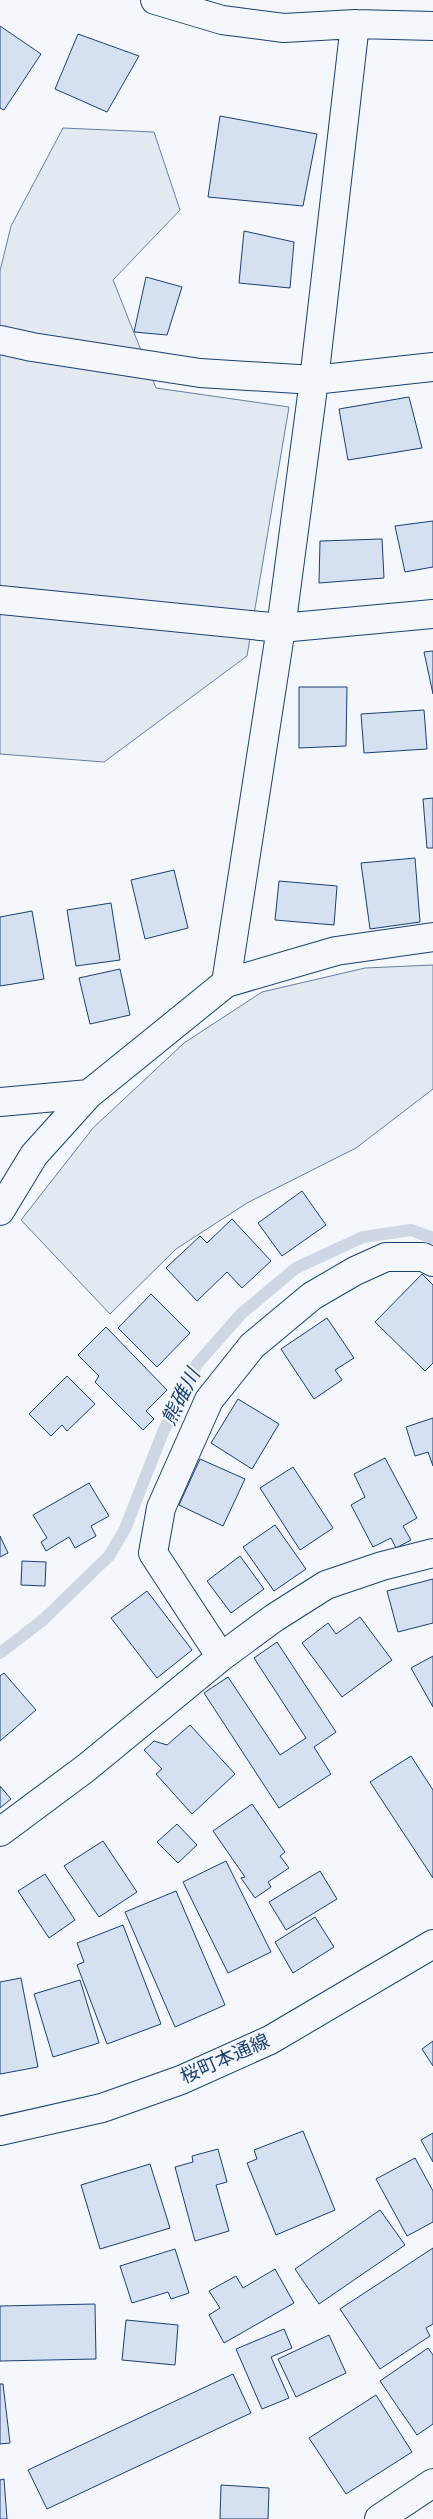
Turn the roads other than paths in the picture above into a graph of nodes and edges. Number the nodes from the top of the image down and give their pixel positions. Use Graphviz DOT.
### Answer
graph roads {
  1 [pos="155,0"];
  2 [pos="354,24"];
  3 [pos="433,26"];
  4 [pos="0,340"];
  5 [pos="433,368"];
  6 [pos="314,380"];
  7 [pos="0,600"];
  8 [pos="433,614"];
  9 [pos="281,628"];
  10 [pos="433,937"];
  11 [pos="226,983"];
  12 [pos="90,1094"];
  13 [pos="0,1102"];
  14 [pos="0,1211"];
  15 [pos="433,1262"];
  16 [pos="433,1553"];
  17 [pos="221,1657"];
  18 [pos="0,1832"];
  19 [pos="433,1944"];
  20 [pos="0,2131"];
  21 [pos="433,2483"];
  22 [pos="379,2519"];
  1 -- 2 [label="street"];
  2 -- 3 [label="street"];
  2 -- 6 [label="street"];
  4 -- 6 [label="street"];
  5 -- 6 [label="street"];
  6 -- 9 [label="street"];
  7 -- 9 [label="street"];
  8 -- 9 [label="street"];
  9 -- 11 [label="street"];
  10 -- 11 [label="street"];
  11 -- 12 [label="street"];
  12 -- 13 [label="street"];
  12 -- 14 [label="street"];
  15 -- 17 [label="street"];
  16 -- 17 [label="street"];
  17 -- 18 [label="street"];
  19 -- 20 [label="street, 桜町本通線"];
  21 -- 22 [label="street"];
}
